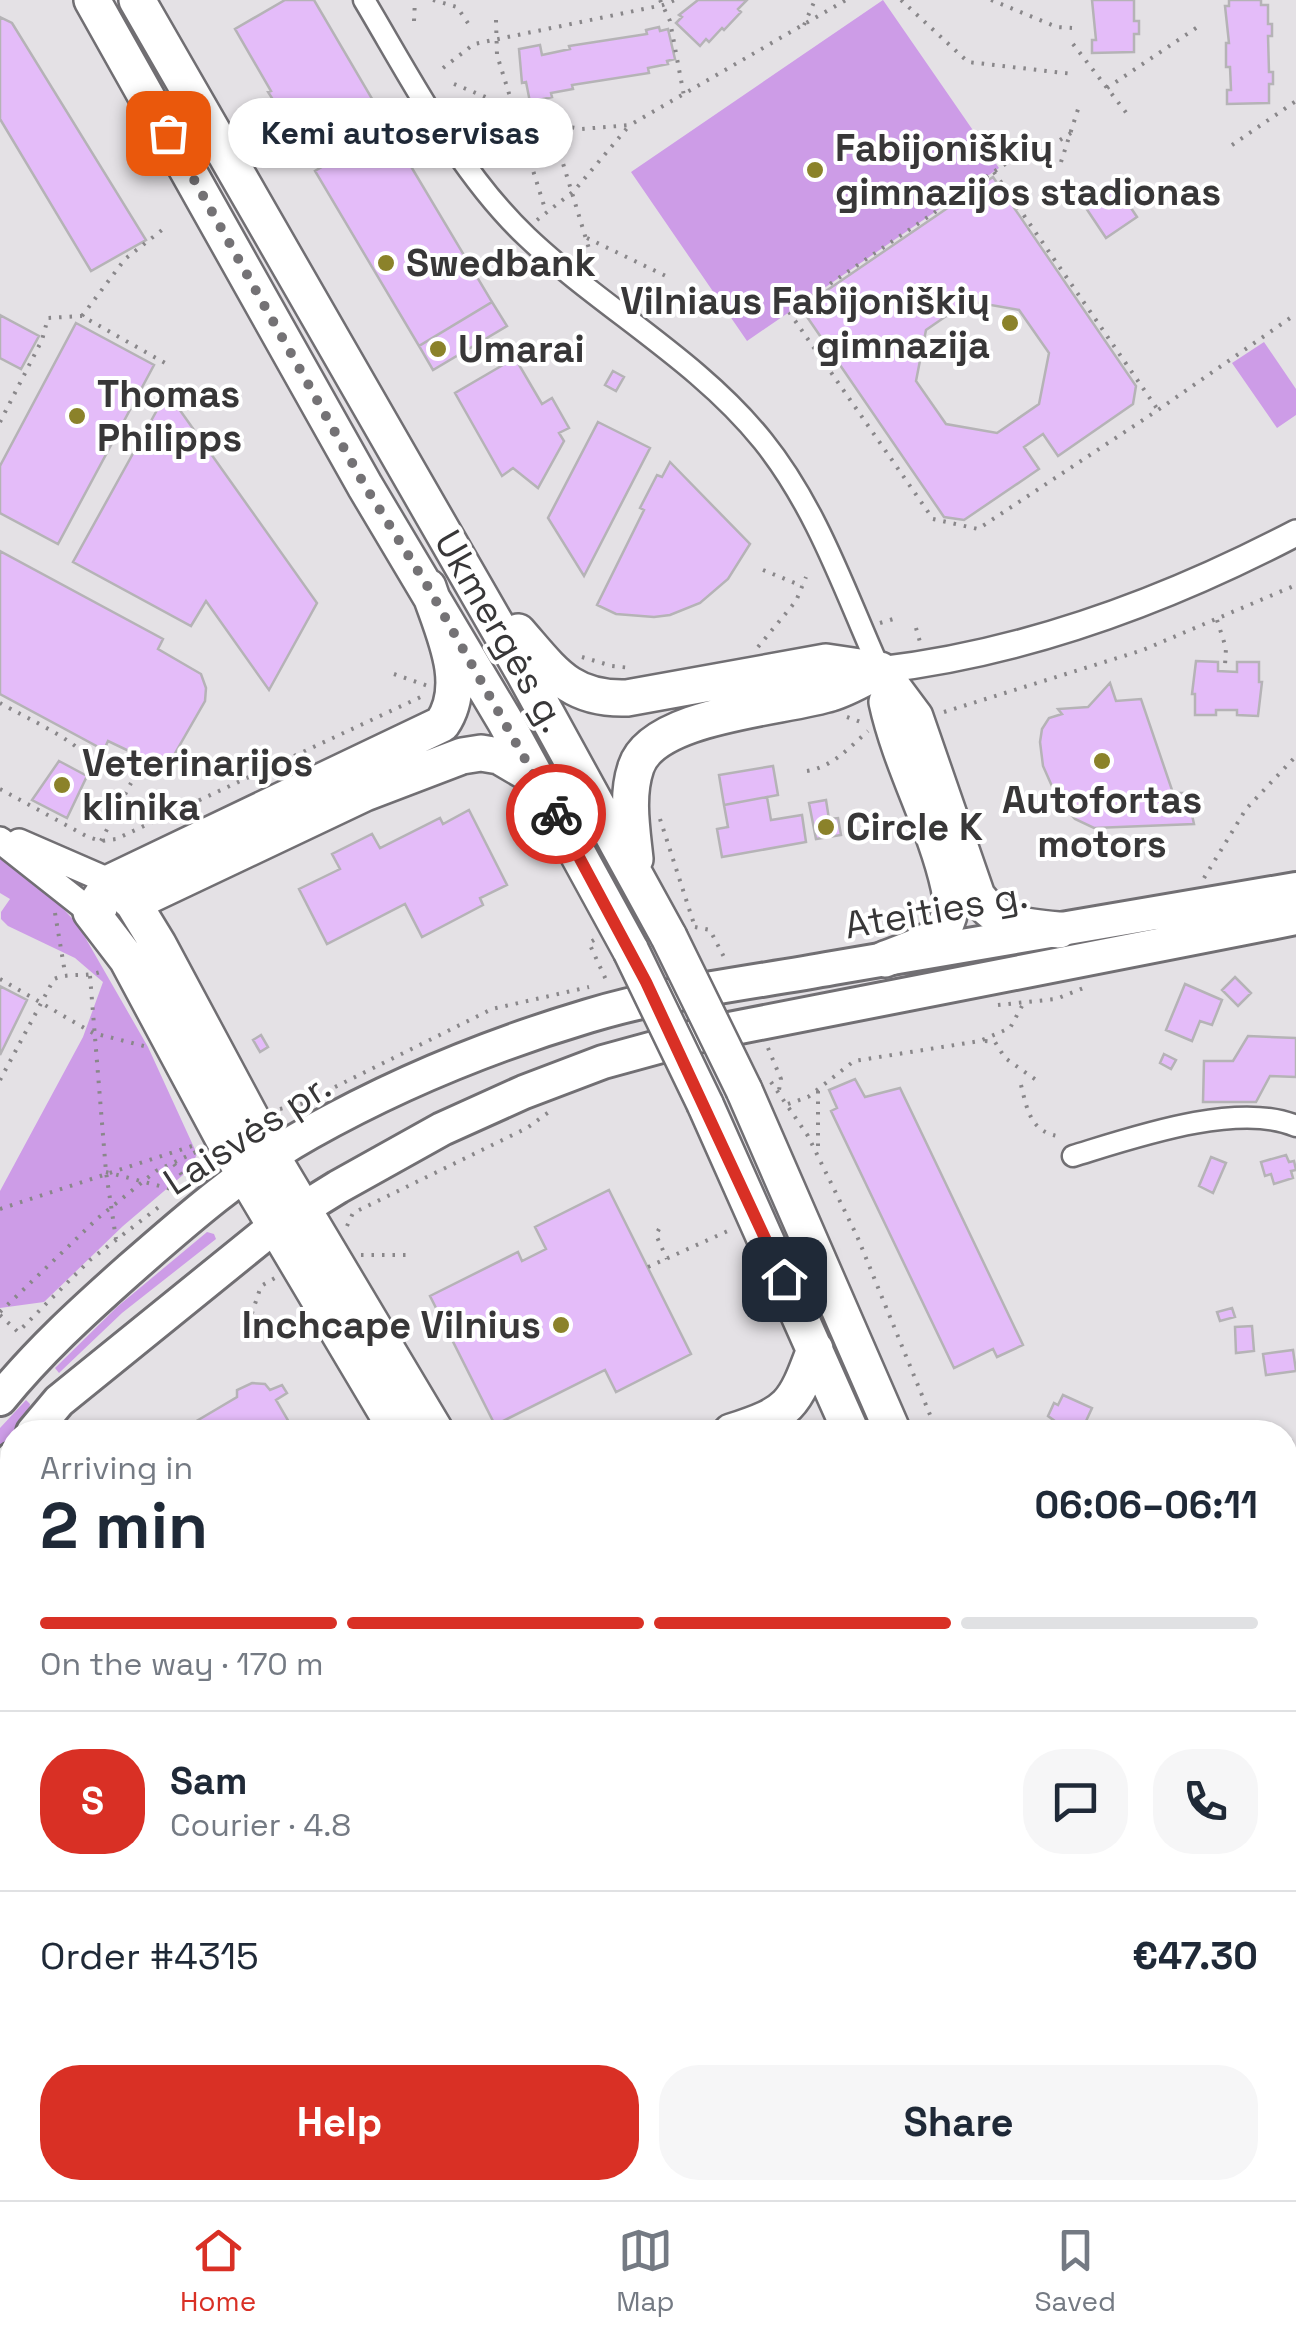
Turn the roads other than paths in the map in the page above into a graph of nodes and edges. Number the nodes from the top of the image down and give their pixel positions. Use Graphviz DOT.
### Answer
graph roads {
  1 [pos="92,0"];
  2 [pos="137,0"];
  3 [pos="364,0"];
  4 [pos="1296,534"];
  5 [pos="468,579"];
  6 [pos="428,587"];
  7 [pos="880,670"];
  8 [pos="539,781"];
  9 [pos="0,837"];
  10 [pos="637,875"];
  11 [pos="1296,890"];
  12 [pos="122,893"];
  13 [pos="78,915"];
  14 [pos="1296,918"];
  15 [pos="1059,930"];
  16 [pos="885,959"];
  17 [pos="590,1015"];
  18 [pos="1296,1126"];
  19 [pos="1072,1156"];
  20 [pos="259,1166"];
  21 [pos="289,1217"];
  22 [pos="816,1349"];
  23 [pos="0,1399"];
  24 [pos="43,1420"];
  25 [pos="392,1420"];
  26 [pos="428,1420"];
  27 [pos="762,1420"];
  28 [pos="846,1420"];
  29 [pos="905,1420"];
  1 -- 6 [label="highway, Ukmergės g."];
  2 -- 5 [label="highway, Ukmergės g."];
  3 -- 7 [label="street"];
  4 -- 7 [label="street"];
  5 -- 7 [label="highway"];
  5 -- 10 [label="highway, Ukmergės g."];
  6 -- 8 [label="highway, Ukmergės g."];
  6 -- 12 [label="highway"];
  7 -- 10 [label="highway"];
  7 -- 15 [label="highway"];
  7 -- 16 [label="highway"];
  8 -- 12 [label="highway"];
  8 -- 22 [label="highway, Ukmergės g., bridge"];
  9 -- 12 [label="street"];
  9 -- 13 [label="street"];
  10 -- 29 [label="highway, Ukmergės g., bridge"];
  11 -- 15 [label="main road, Ateities g."];
  12 -- 13 [label="highway"];
  12 -- 20 [label="highway"];
  13 -- 20 [label="highway"];
  14 -- 21 [label="main road, Ateities g."];
  15 -- 16 [label="main road, Ateities g."];
  16 -- 17 [label="main road, Ateities g."];
  17 -- 20 [label="main road, Laisvės pr."];
  18 -- 19 [label="street"];
  20 -- 21 [label="highway"];
  20 -- 23 [label="main road, Laisvės pr."];
  21 -- 24 [label="main road"];
  21 -- 25 [label="highway"];
  21 -- 26 [label="highway"];
  22 -- 27 [label="highway"];
  22 -- 28 [label="highway, Ukmergės g."];
}
